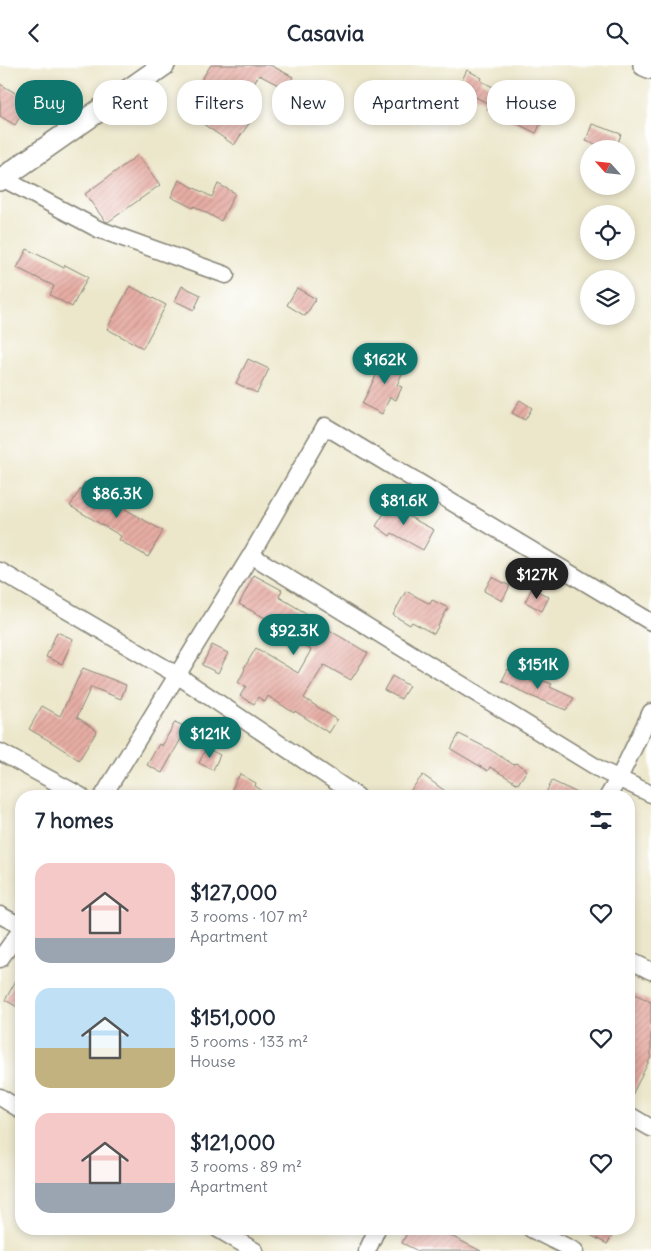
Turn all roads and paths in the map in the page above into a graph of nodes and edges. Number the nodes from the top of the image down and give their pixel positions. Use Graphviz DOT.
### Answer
graph roads {
  1 [pos="164,65"];
  2 [pos="644,65"];
  3 [pos="651,68"];
  4 [pos="1,179"];
  5 [pos="226,275"];
  6 [pos="251,555"];
  7 [pos="0,571"];
  8 [pos="651,622"];
  9 [pos="177,675"];
  10 [pos="651,712"];
  11 [pos="0,752"];
  12 [pos="619,778"];
  13 [pos="70,790"];
  14 [pos="107,790"];
  15 [pos="348,790"];
  16 [pos="612,790"];
  17 [pos="651,794"];
  18 [pos="0,915"];
  19 [pos="15,924"];
  20 [pos="15,937"];
  21 [pos="0,959"];
  22 [pos="635,963"];
  23 [pos="651,971"];
  24 [pos="0,1097"];
  25 [pos="15,1106"];
  26 [pos="635,1119"];
  27 [pos="651,1128"];
  28 [pos="228,1235"];
  29 [pos="374,1235"];
  30 [pos="542,1235"];
  31 [pos="255,1251"];
  32 [pos="367,1251"];
  33 [pos="575,1251"];
  1 -- 4 [label="street"];
  2 -- 3 [label="street"];
  4 -- 5 [label="street"];
  6 -- 8 [label="street"];
  6 -- 9 [label="street"];
  6 -- 12 [label="street"];
  7 -- 9 [label="street"];
  9 -- 14 [label="street"];
  9 -- 15 [label="street"];
  10 -- 12 [label="street"];
  11 -- 13 [label="street"];
  12 -- 16 [label="street"];
  12 -- 17 [label="street"];
  18 -- 19 [label="street"];
  20 -- 21 [label="street"];
  22 -- 23 [label="street"];
  24 -- 25 [label="street"];
  26 -- 27 [label="street"];
  28 -- 31 [label="street"];
  29 -- 32 [label="street"];
  30 -- 33 [label="street"];
}
